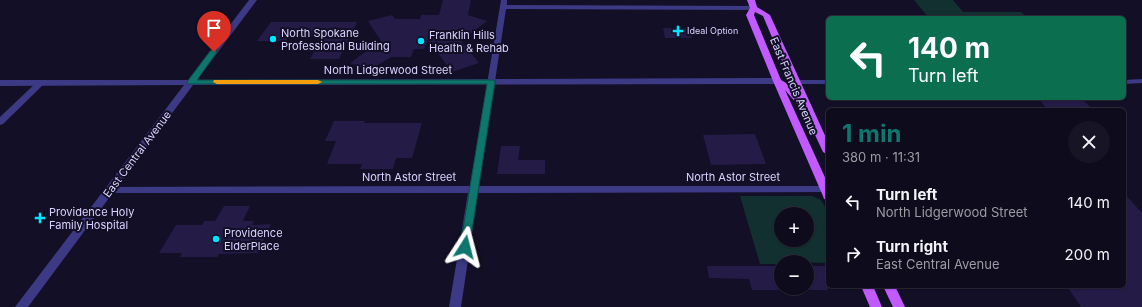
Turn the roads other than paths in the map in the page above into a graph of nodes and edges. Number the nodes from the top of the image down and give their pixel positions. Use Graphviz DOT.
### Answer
graph roads {
  1 [pos="253,0"];
  2 [pos="503,3"];
  3 [pos="753,4"];
  4 [pos="766,56"];
  5 [pos="776,81"];
  6 [pos="42,82"];
  7 [pos="191,82"];
  8 [pos="491,82"];
  9 [pos="795,82"];
  10 [pos="826,82"];
  11 [pos="1126,82"];
  12 [pos="1142,82"];
  13 [pos="0,83"];
  14 [pos="811,116"];
  15 [pos="0,122"];
  16 [pos="826,148"];
  17 [pos="474,189"];
  18 [pos="826,189"];
  19 [pos="110,190"];
  20 [pos="826,191"];
  21 [pos="868,288"];
  22 [pos="890,288"];
  23 [pos="21,307"];
  24 [pos="455,307"];
  25 [pos="876,307"];
  26 [pos="899,307"];
  1 -- 7 [label="street, East Central Avenue"];
  2 -- 3 [label="street"];
  2 -- 8 [label="street"];
  3 -- 4 [label="main road, East Francis Avenue"];
  3 -- 9 [label="main road, East Francis Avenue"];
  4 -- 5 [label="main road, East Francis Avenue"];
  4 -- 9 [label="main road"];
  5 -- 8 [label="street, North Lidgerwood Street"];
  5 -- 14 [label="main road"];
  5 -- 18 [label="main road, East Francis Avenue"];
  6 -- 7 [label="street, North Lidgerwood Street"];
  6 -- 13 [label="street, North Lidgerwood Street"];
  6 -- 15 [label="street"];
  7 -- 8 [label="street, North Lidgerwood Street"];
  7 -- 19 [label="street, East Central Avenue"];
  8 -- 17 [label="street"];
  9 -- 10 [label="street"];
  9 -- 14 [label="main road, East Francis Avenue"];
  11 -- 12 [label="street"];
  14 -- 16 [label="main road, East Francis Avenue"];
  17 -- 19 [label="street, North Astor Street"];
  17 -- 20 [label="street, North Astor Street"];
  17 -- 24 [label="street"];
  19 -- 23 [label="street, East Central Avenue"];
  21 -- 25 [label="main road"];
  22 -- 26 [label="main road"];
}
